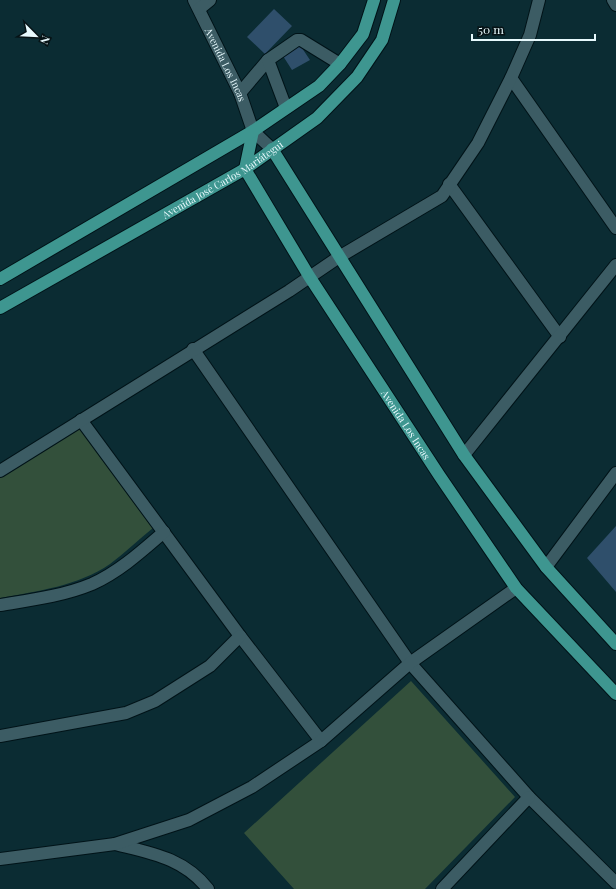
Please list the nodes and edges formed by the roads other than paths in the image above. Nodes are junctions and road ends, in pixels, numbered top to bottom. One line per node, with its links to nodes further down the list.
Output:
1 (210, 0): 6 (street)
2 (374, 0): 9 (main road)
3 (394, 0): 14 (main road, Avenida José Carlos Mariátegui)
4 (539, 0): 10 (street)
5 (613, 0): 7 (street)
6 (196, 4): 11 (street, Avenida Los Incas)
7 (616, 5)
8 (268, 60): 9 (street); 11 (street); 12 (street)
9 (340, 64): 12 (main road)
10 (511, 78): 16 (street); 17 (street)
11 (240, 93): 13 (street, Avenida Los Incas)
12 (286, 108): 13 (main road)
13 (253, 131): 14 (street, Avenida Los Incas); 15 (main road); 21 (main road)
14 (272, 148): 15 (main road, Avenida José Carlos Mariátegui); 18 (main road, Avenida Los Incas)
15 (244, 169): 20 (main road, Avenida Los Incas); 22 (main road, Avenida José Carlos Mariátegui)
16 (450, 184): 18 (street); 23 (street)
17 (616, 228)
18 (339, 257): 20 (street); 26 (main road, Avenida Los Incas)
19 (616, 265): 23 (street)
20 (309, 276): 24 (street); 31 (main road, Avenida Los Incas)
21 (0, 279)
22 (0, 308)
23 (560, 337): 26 (street)
24 (193, 349): 25 (street); 35 (street)
25 (81, 420): 27 (street); 29 (street)
26 (464, 455): 30 (main road, Avenida Los Incas)
27 (0, 471)
28 (616, 473): 30 (street)
29 (164, 532): 32 (street); 33 (street)
30 (546, 567): 34 (main road, Avenida Los Incas)
31 (516, 588): 35 (street); 36 (main road, Avenida Los Incas)
32 (0, 605)
33 (240, 636): 37 (street); 38 (street)
34 (616, 644)
35 (410, 663): 38 (street); 39 (street)
36 (616, 694)
37 (0, 736)
38 (321, 741): 40 (street)
39 (529, 797): 42 (street); 44 (street)
40 (115, 844): 41 (street); 43 (street)
41 (0, 860)
42 (616, 883)
43 (208, 889)
44 (442, 889)

